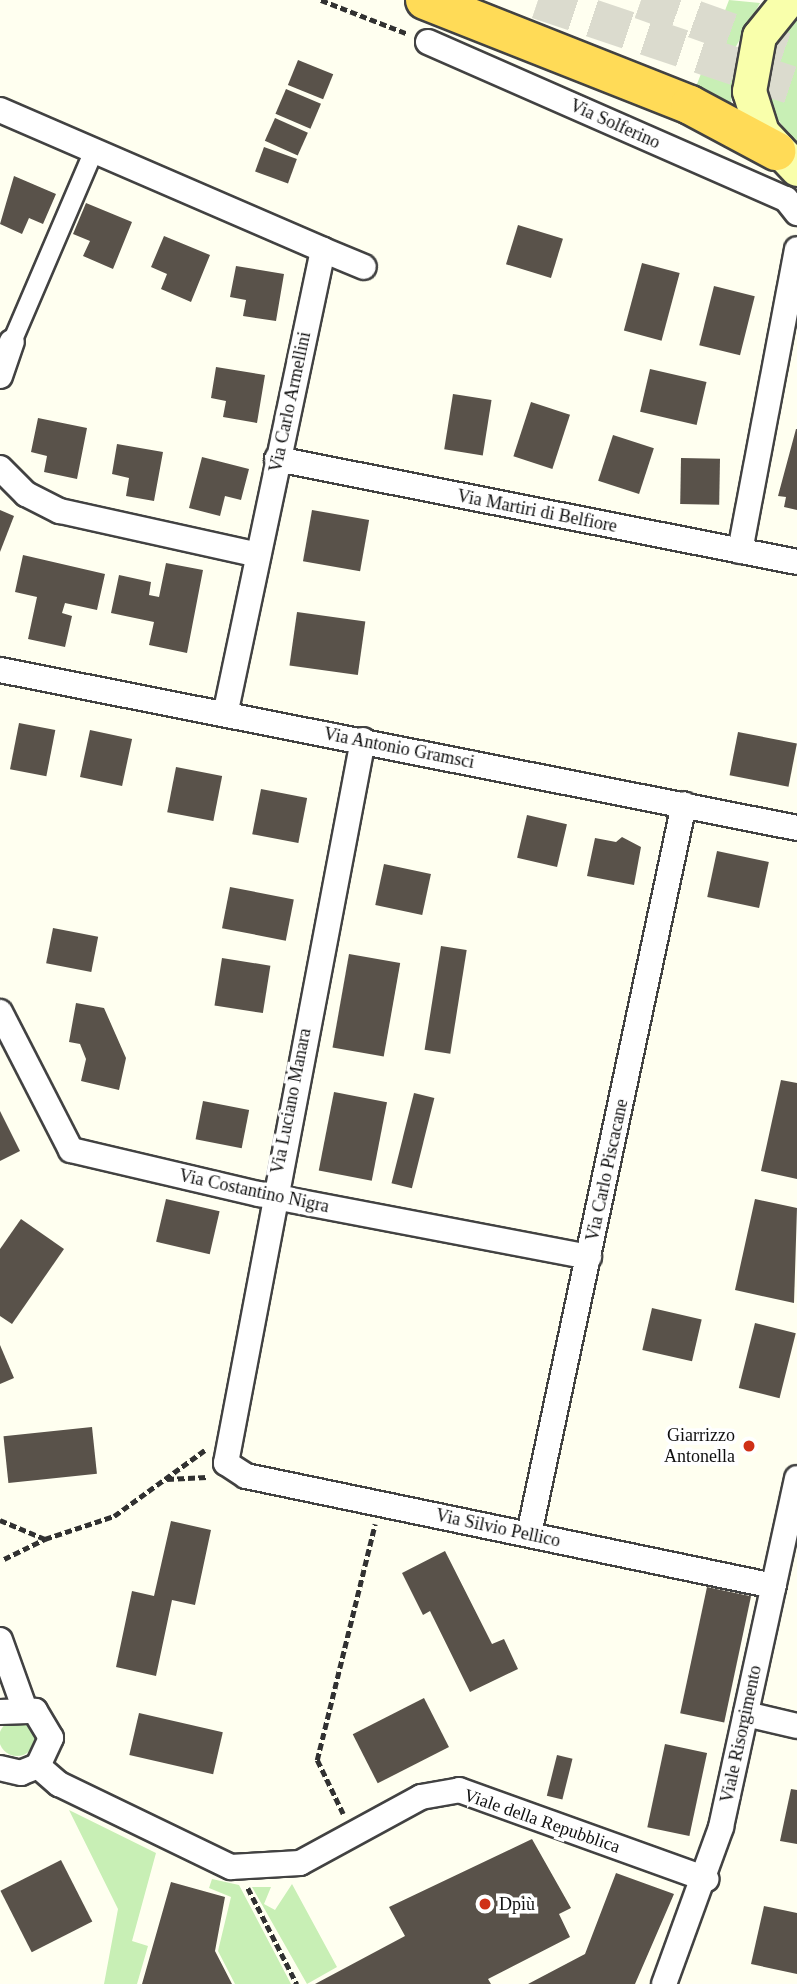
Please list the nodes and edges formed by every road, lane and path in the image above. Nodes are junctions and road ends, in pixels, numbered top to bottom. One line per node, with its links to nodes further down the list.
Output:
1 (321, 0): 4 (path)
2 (425, 0): 7 (highway)
3 (788, 0): 7 (main road)
4 (428, 42): 8 (street, Via Solferino)
5 (0, 110): 6 (street)
6 (94, 151): 10 (street); 13 (street)
7 (786, 160)
8 (797, 213)
9 (797, 249): 12 (street)
10 (323, 250): 11 (street); 15 (street, Via Carlo Armellini)
11 (364, 267)
12 (792, 305): 17 (street)
13 (12, 342): 14 (street)
14 (0, 376)
15 (277, 459): 17 (street, Via Martiri di Belfiore); 18 (street, Via Carlo Armellini)
16 (0, 468): 18 (street)
17 (740, 551): 19 (street, Via Martiri di Belfiore)
18 (258, 555): 21 (street, Via Carlo Armellini)
19 (797, 562)
20 (0, 670): 21 (street, Via Antonio Gramsci)
21 (225, 714): 22 (street, Via Antonio Gramsci)
22 (363, 740): 23 (street, Via Antonio Gramsci); 26 (street, Via Luciano Manara)
23 (684, 804): 24 (street, Via Antonio Gramsci); 27 (street, Via Carlo Piscacane)
24 (797, 828)
25 (0, 1012): 26 (street, Via Costantino Nigra)
26 (272, 1196): 27 (street, Via Costantino Nigra); 28 (street, Via Luciano Manara)
27 (589, 1257): 33 (street, Via Carlo Piscacane)
28 (229, 1431): 29 (street, Via Luciano Manara); 34 (path)
29 (226, 1463): 31 (street, Via Silvio Pellico)
30 (797, 1478): 36 (street, Viale Risorgimento)
31 (380, 1504): 33 (street, Via Silvio Pellico); 44 (path)
32 (0, 1520): 34 (path)
33 (529, 1534): 36 (street, Via Silvio Pellico)
34 (46, 1539): 35 (path)
35 (4, 1559)
36 (774, 1586): 40 (street, Viale Risorgimento)
37 (0, 1640): 38 (street)
38 (24, 1707): 39 (street); 42 (street)
39 (0, 1712)
40 (746, 1714): 41 (street); 46 (street, Viale Risorgimento)
41 (797, 1726)
42 (38, 1766): 43 (street); 45 (street, Viale della Repubblica)
43 (0, 1768)
44 (353, 1834): 45 (street, Viale della Repubblica); 46 (street, Viale della Repubblica)
45 (247, 1867): 47 (path)
46 (706, 1879): 48 (street, Viale Risorgimento)
47 (297, 1984)
48 (664, 1984)

